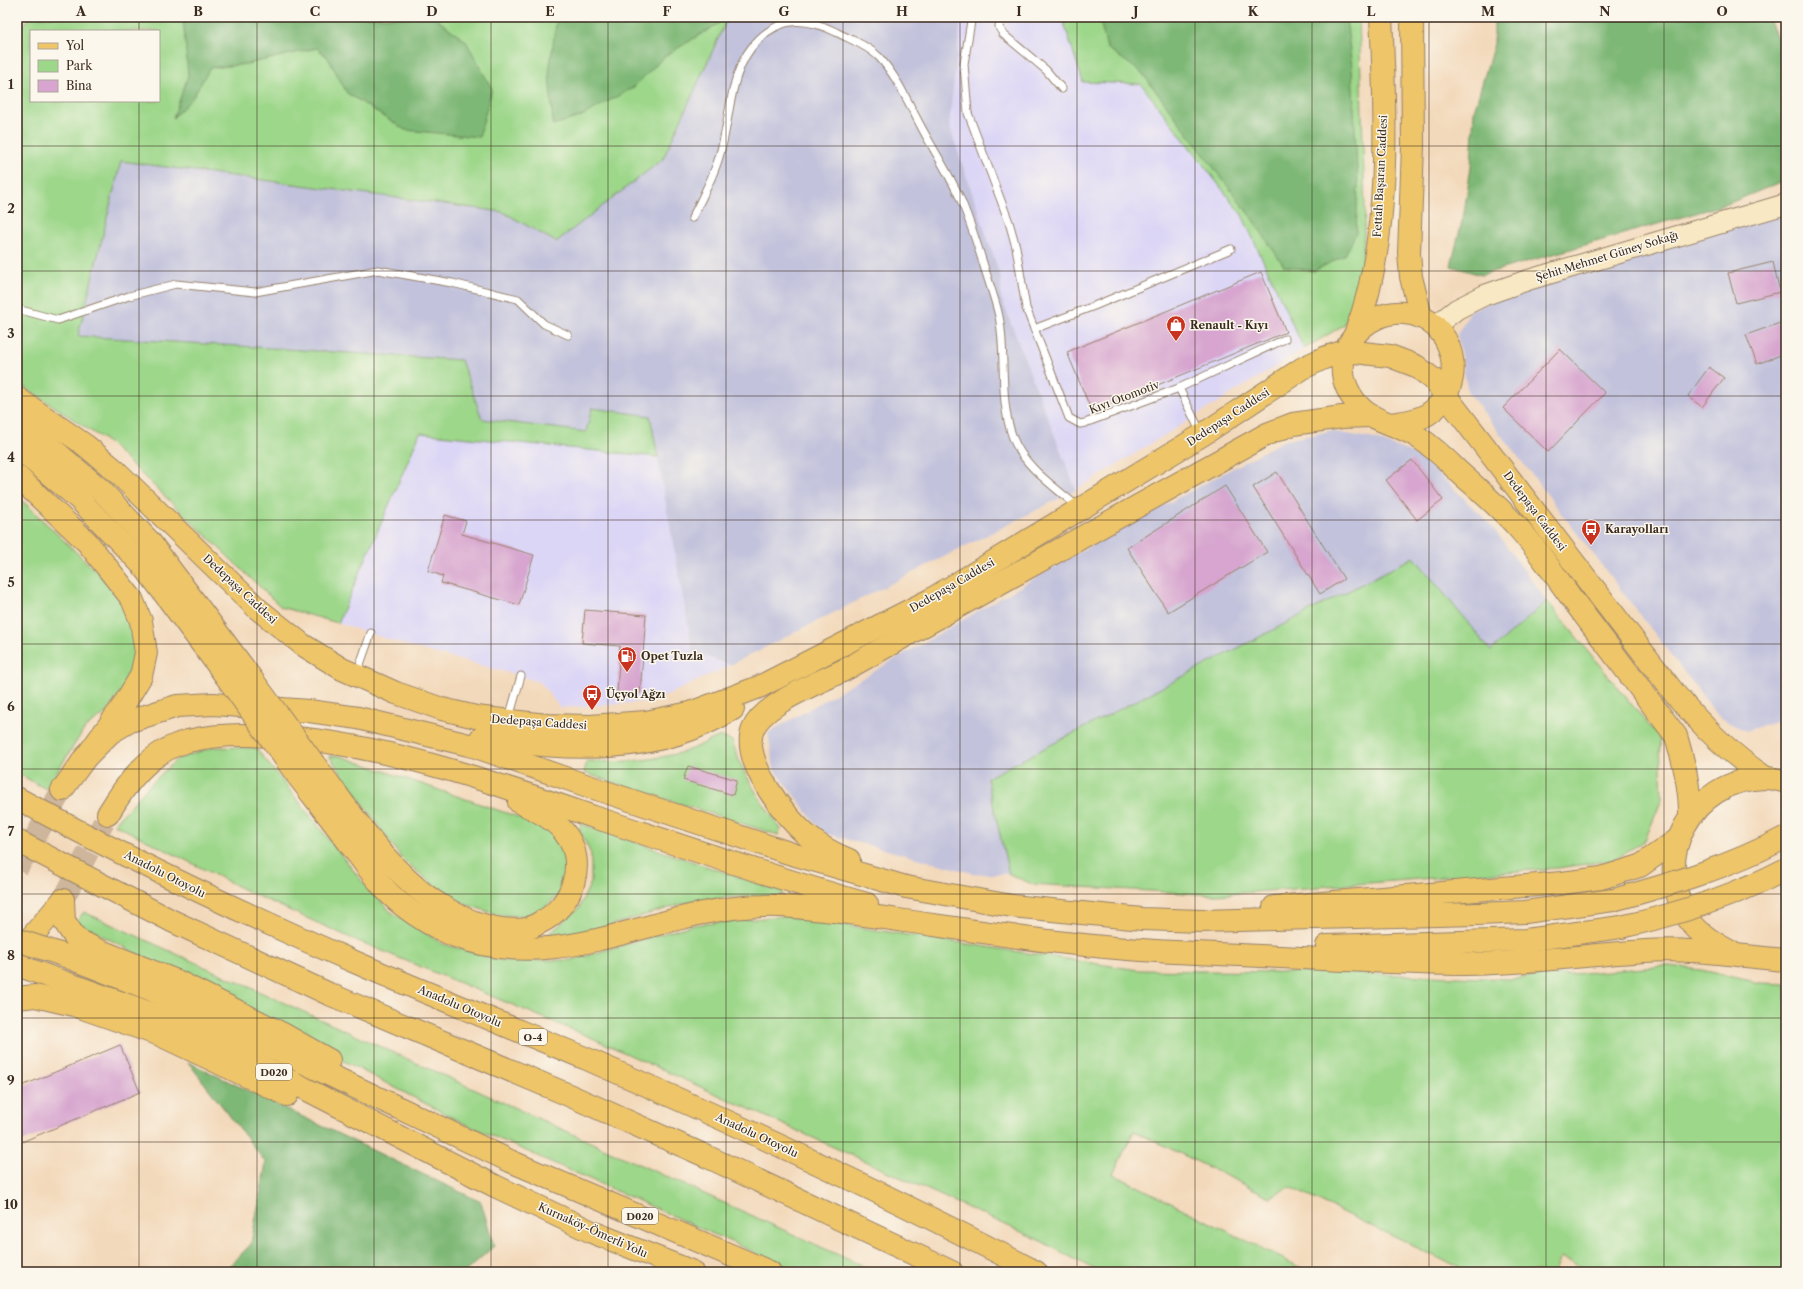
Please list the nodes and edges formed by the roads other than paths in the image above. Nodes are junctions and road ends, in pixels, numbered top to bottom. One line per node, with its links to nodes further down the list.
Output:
1 (1000, 17): 5 (lane)
2 (1381, 17): 12 (main road, Fettah Başaran Caddesi)
3 (1412, 17): 10 (main road)
4 (971, 21): 11 (lane, Kıyı Otomotiv)
5 (1062, 89)
6 (1786, 204): 10 (street, Şehit Mehmet Güney Sokağı)
7 (692, 218): 25 (lane)
8 (1231, 249): 11 (lane)
9 (17, 309): 13 (lane)
10 (1428, 322): 12 (main road); 17 (main road)
11 (1034, 329): 16 (lane, Kıyı Otomotiv)
12 (1356, 332): 15 (main road)
13 (568, 335)
14 (1285, 339): 16 (lane, Kıyı Otomotiv)
15 (1345, 351): 17 (main road, Dedepaşa Caddesi); 19 (main road); 22 (main road, Dedepaşa Caddesi)
16 (1179, 388): 22 (lane)
17 (1447, 395): 21 (main road); 36 (main road, Dedepaşa Caddesi)
18 (17, 398): 29 (main road, Dedepaşa Caddesi)
19 (1370, 416): 21 (main road, Dedepaşa Caddesi); 45 (main road, Dedepaşa Caddesi)
20 (17, 419): 28 (main road)
21 (1391, 424): 40 (main road, Dedepaşa Caddesi)
22 (1202, 435): 25 (main road, Dedepaşa Caddesi)
23 (17, 447): 28 (main road)
24 (17, 476): 34 (main road)
25 (1080, 509): 27 (main road, Dedepaşa Caddesi)
26 (371, 633): 29 (lane)
27 (834, 649): 31 (main road); 32 (main road, Dedepaşa Caddesi)
28 (236, 673): 35 (main road, bridge)
29 (356, 675): 32 (main road, Dedepaşa Caddesi)
30 (521, 676): 32 (lane)
31 (358, 718): 34 (main road); 45 (main road)
32 (508, 721)
33 (404, 756): 35 (main road); 39 (main road); 48 (main road)
34 (83, 760): 37 (main road)
35 (306, 770): 48 (main road)
36 (1776, 780): 40 (main road)
37 (62, 790)
38 (17, 798): 62 (main road, Anadolu Otoyolu / O-4)
39 (108, 814)
40 (1690, 815): 42 (main road)
41 (1786, 837): 46 (main road, bridge)
42 (1677, 840): 46 (main road); 51 (main road)
43 (17, 841): 61 (main road)
44 (1786, 869): 49 (main road, bridge)
45 (946, 894): 46 (main road)
46 (1078, 914)
47 (17, 940): 57 (main road, D020, bridge)
48 (1053, 942): 49 (main road)
49 (1156, 951): 51 (main road)
50 (17, 954): 57 (main road)
51 (1735, 954): 53 (main road)
52 (1786, 955): 53 (main road)
53 (1763, 958): 54 (main road)
54 (1786, 960)
55 (17, 965): 58 (main road, D020)
56 (17, 998): 58 (main road)
57 (510, 1161): 60 (main road, D020)
58 (495, 1186): 59 (main road, Kurnaköy-Ömerli Yolu / D020)
59 (693, 1272)
60 (770, 1272)
61 (952, 1272)
62 (1036, 1272)

